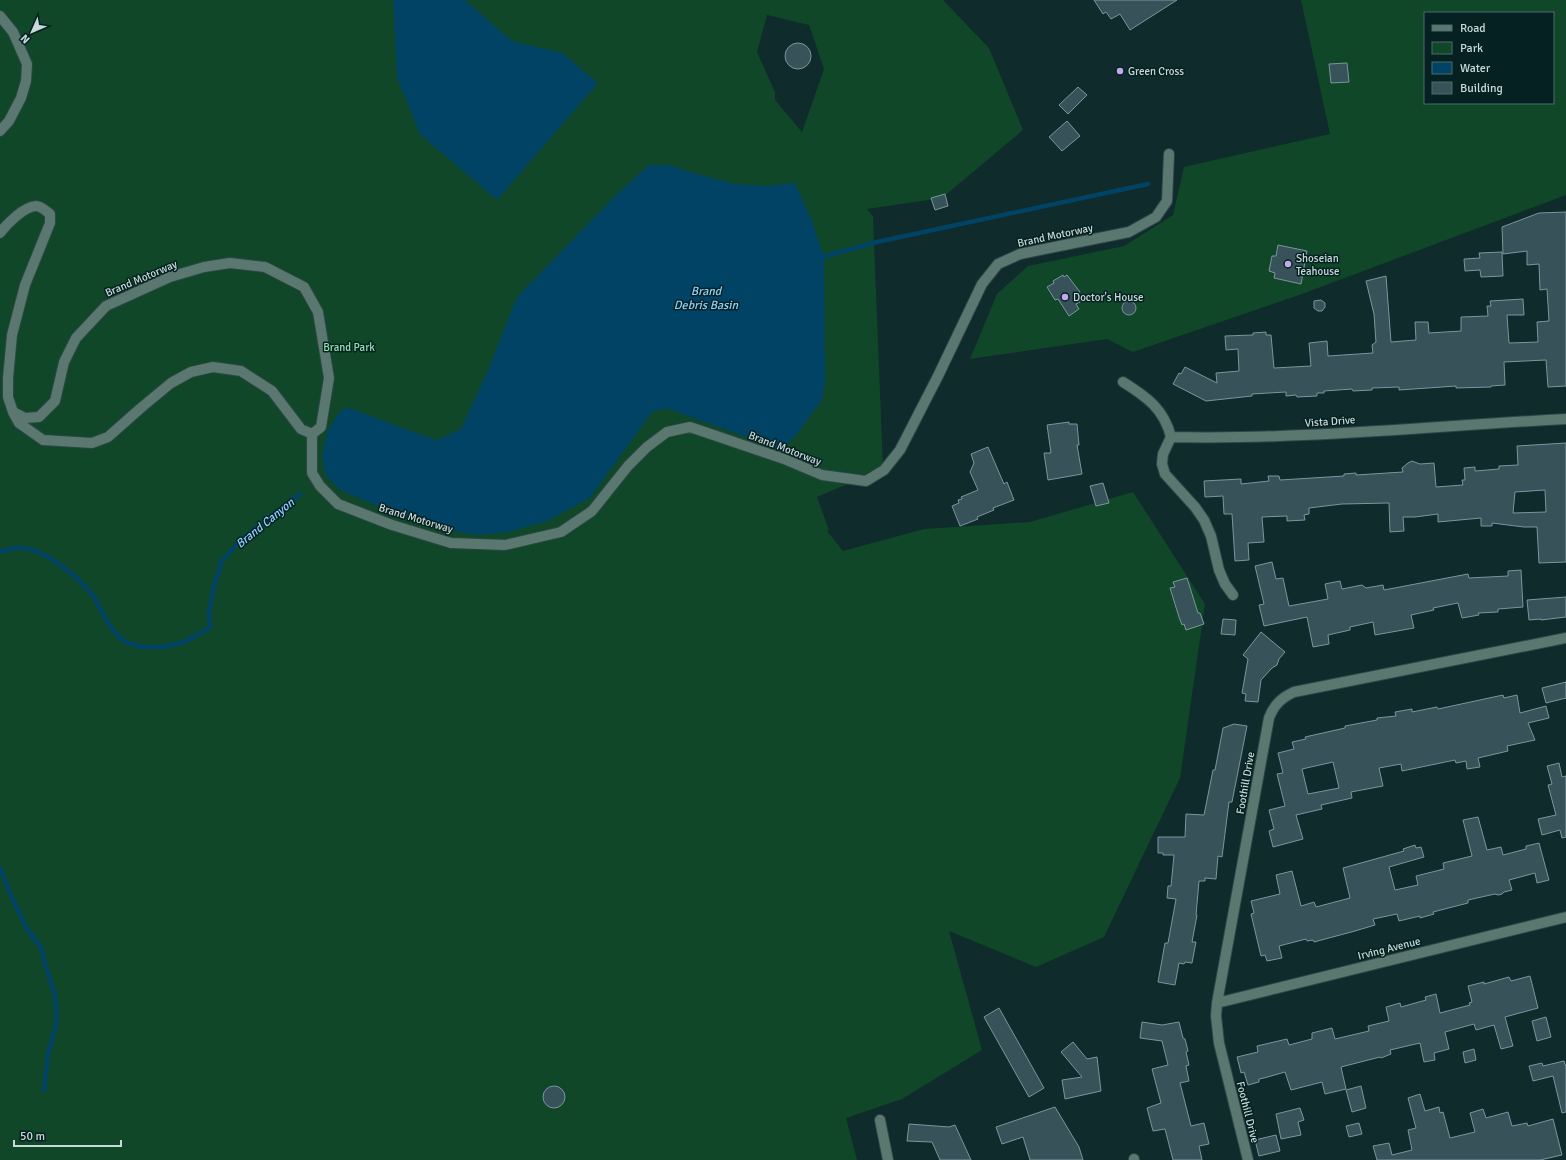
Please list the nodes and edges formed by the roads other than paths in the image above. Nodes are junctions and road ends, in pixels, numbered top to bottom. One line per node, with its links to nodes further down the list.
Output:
1 (0, 16): 2 (street)
2 (0, 131)
3 (1169, 154): 8 (street, Brand Motorway)
4 (0, 234): 6 (street)
5 (1123, 382): 9 (street)
6 (13, 412): 8 (street); 8 (street, Brand Motorway)
7 (1566, 420): 9 (street, Vista Drive)
8 (312, 434)
9 (1171, 437): 10 (street)
10 (1233, 595)
11 (1566, 638): 13 (street, Foothill Drive)
12 (1566, 917): 13 (street, Irving Avenue)
13 (1217, 1003): 16 (street, Foothill Drive)
14 (880, 1120): 15 (street)
15 (888, 1160)
16 (1248, 1160)

